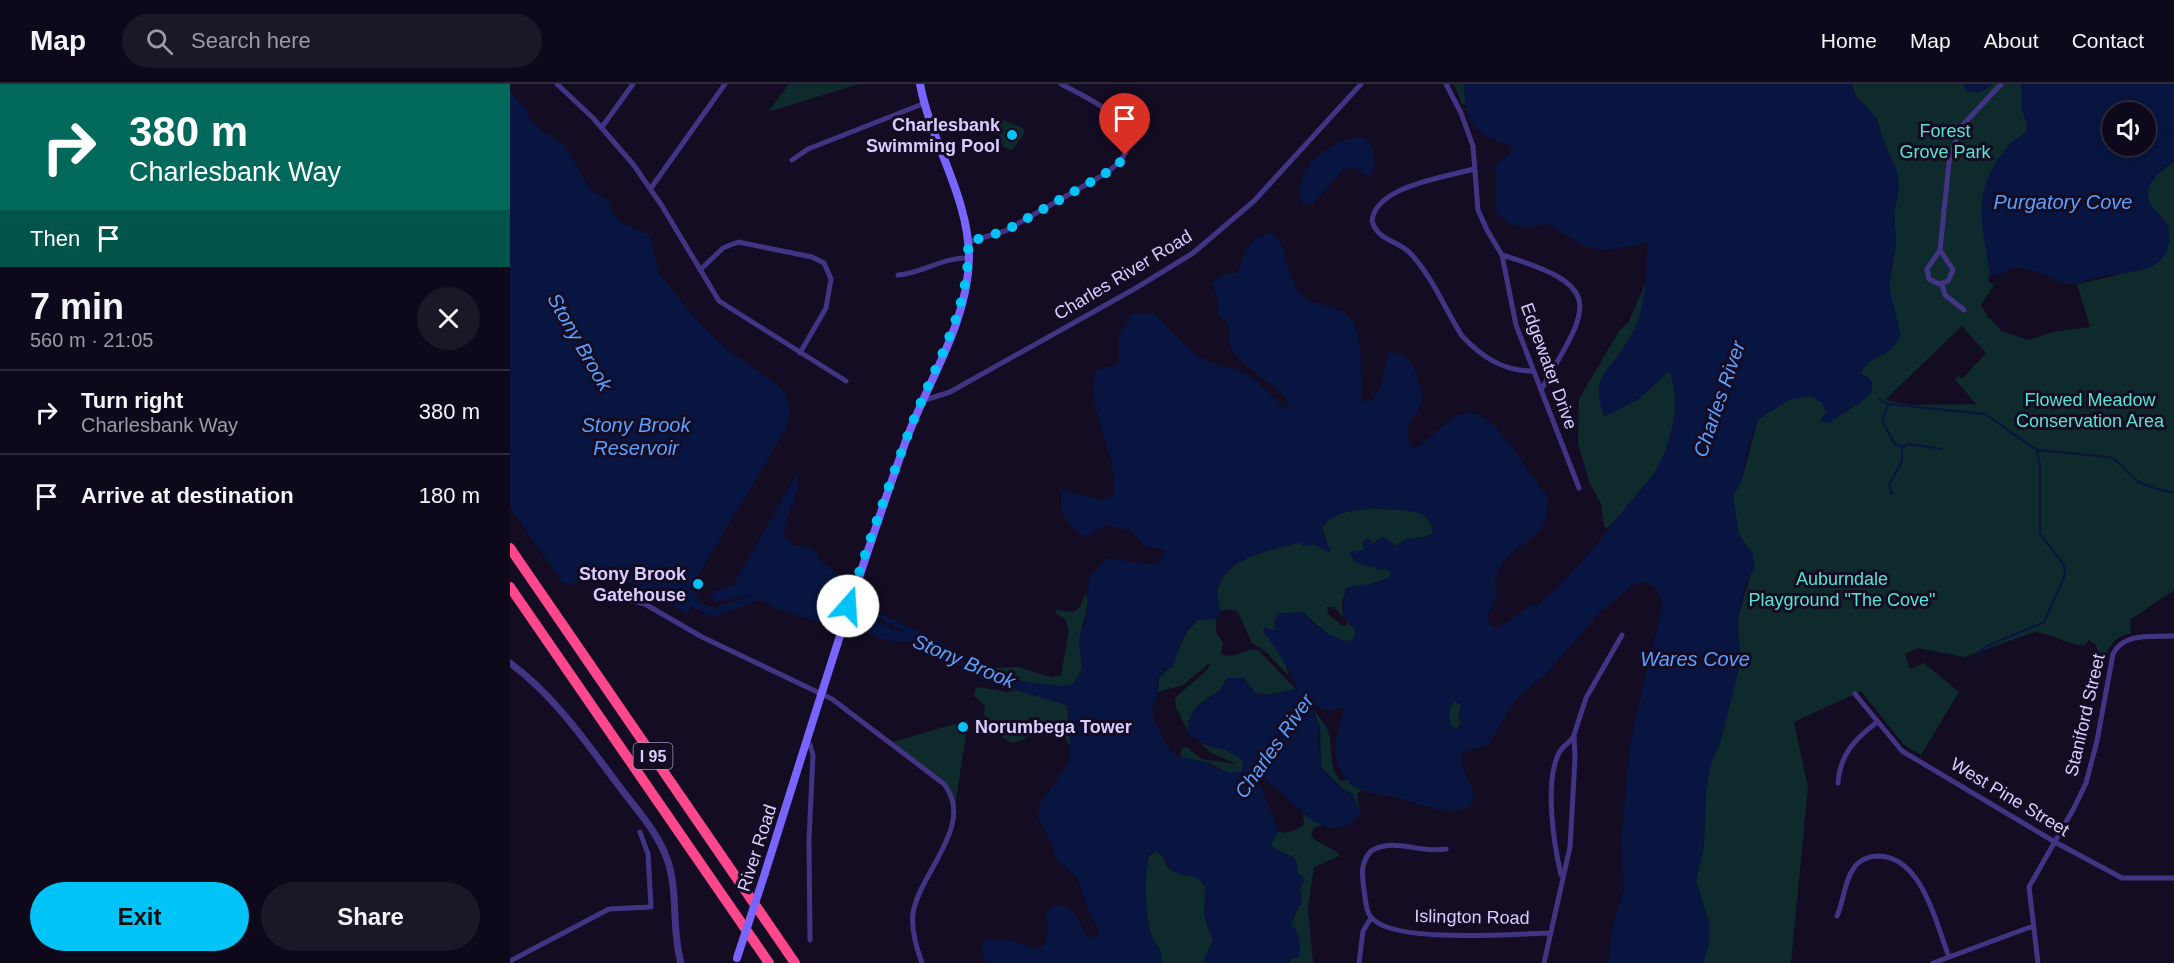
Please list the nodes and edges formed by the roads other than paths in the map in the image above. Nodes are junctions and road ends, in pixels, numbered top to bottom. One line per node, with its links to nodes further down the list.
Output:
1 (557, 84): 10 (street)
2 (633, 84): 10 (street)
3 (725, 84): 13 (street)
4 (920, 84): 9 (main road, River Road)
5 (1061, 84): 14 (street)
6 (1361, 84): 26 (street, Charles River Road)
7 (1446, 84): 12 (street, Edgewater Drive)
8 (2001, 84): 15 (street)
9 (925, 103): 11 (street); 14 (main road, River Road)
10 (602, 127): 13 (street)
11 (792, 160)
12 (1474, 169): 16 (street, Edgewater Drive); 23 (street)
13 (651, 188): 18 (street)
14 (968, 242): 17 (main road, River Road)
15 (1940, 250): 20 (street); 20 (street)
16 (1502, 255): 23 (street, Edgewater Drive); 25 (street)
17 (969, 258): 19 (street); 26 (main road, River Road)
18 (700, 270): 22 (street); 22 (street)
19 (898, 275)
20 (1941, 284): 21 (street)
21 (1964, 310)
22 (800, 353): 24 (street)
23 (1532, 371): 25 (street, Edgewater Drive)
24 (846, 381)
25 (1541, 390): 27 (street, Edgewater Drive)
26 (922, 401): 34 (main road, River Road)
27 (1579, 488)
28 (510, 548): 55 (highway, I 95)
29 (510, 587): 54 (highway, I 95)
30 (619, 598): 34 (street)
31 (1622, 635): 37 (street)
32 (2174, 636): 41 (street, Staniford Street)
33 (510, 663): 53 (street)
34 (821, 694): 38 (main road, River Road); 56 (street)
35 (1855, 694): 36 (street, West Pine Street)
36 (1877, 722): 39 (street); 41 (street, West Pine Street)
37 (1574, 735): 43 (street); 43 (street)
38 (806, 743): 49 (street, River Road); 52 (main road, River Road, bridge)
39 (1838, 783)
40 (640, 832): 51 (street)
41 (2055, 842): 44 (street, West Pine Street); 47 (street, Staniford Street)
42 (1446, 849): 46 (street)
43 (1562, 876): 48 (street)
44 (2174, 878)
45 (1837, 916): 50 (street)
46 (1371, 918): 48 (street, Islington Road); 57 (street)
47 (2033, 926): 50 (street); 60 (street, Staniford Street)
48 (1549, 933): 58 (street, Islington Road)
49 (810, 940)
50 (1946, 960): 59 (street)
51 (510, 961)
52 (736, 961)
53 (681, 963)
54 (769, 963)
55 (795, 963)
56 (922, 963)
57 (1359, 963)
58 (1544, 963)
59 (1933, 963)
60 (2038, 963)

